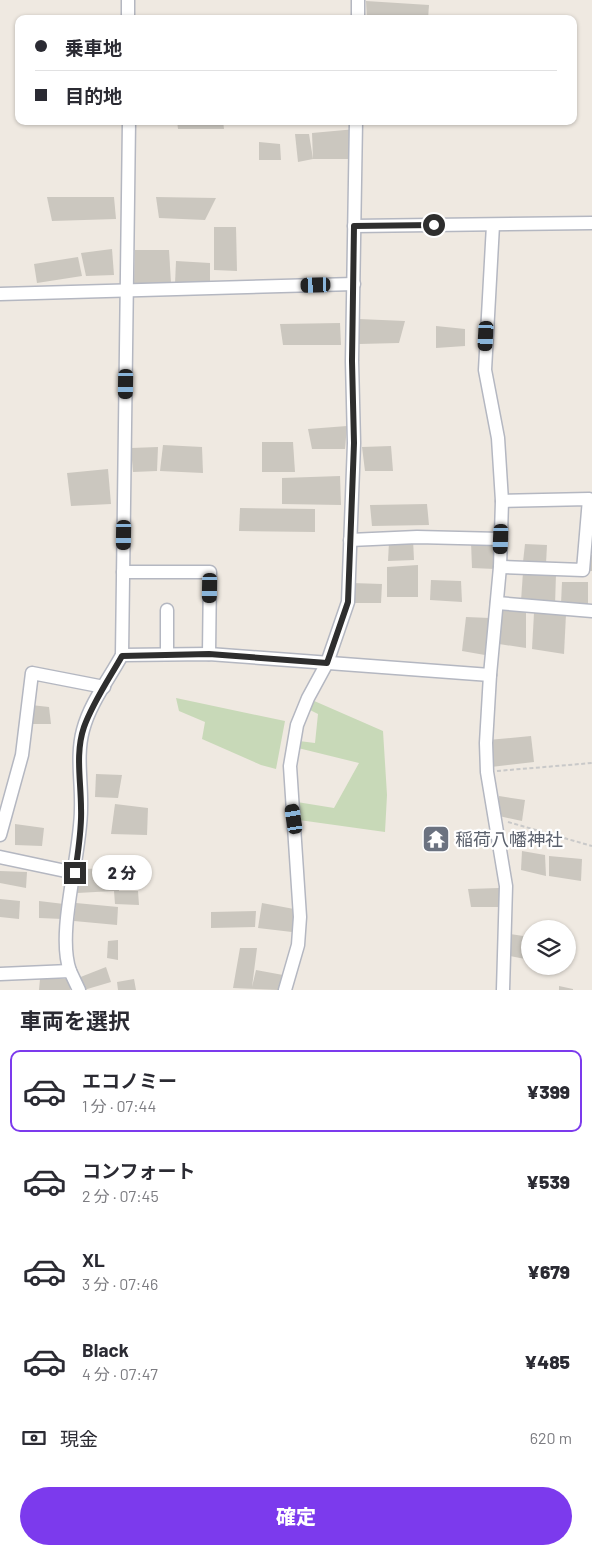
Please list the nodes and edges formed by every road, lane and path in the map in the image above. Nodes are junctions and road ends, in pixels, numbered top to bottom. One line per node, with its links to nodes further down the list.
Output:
1 (128, 0): 3 (street)
2 (358, 0): 4 (street)
3 (128, 15)
4 (358, 15)
5 (129, 125): 11 (street)
6 (356, 125): 9 (street)
7 (592, 223): 8 (street)
8 (493, 225): 9 (street); 13 (street)
9 (354, 226): 10 (street)
10 (354, 284): 11 (street); 15 (street)
11 (128, 290): 12 (street); 17 (street)
12 (0, 294)
13 (502, 500): 14 (street); 16 (street)
14 (501, 539): 15 (street); 16 (street)
15 (350, 540): 24 (street)
16 (500, 567): 18 (street)
17 (123, 572): 22 (street); 23 (street)
18 (497, 603): 20 (street); 25 (street)
19 (167, 610): 21 (street)
20 (592, 611)
21 (167, 653): 22 (street); 23 (street)
22 (209, 654): 24 (street)
23 (122, 656): 26 (street)
24 (327, 663): 25 (street); 37 (street)
25 (490, 675): 28 (street)
26 (104, 688): 30 (street); 33 (street)
27 (592, 763): 28 (path)
28 (487, 772): 29 (street)
29 (496, 819): 31 (path); 38 (street)
30 (0, 835)
31 (592, 846)
32 (0, 857): 33 (street)
33 (75, 873): 34 (street)
34 (70, 972): 35 (street); 36 (street)
35 (0, 974)
36 (79, 990)
37 (285, 990)
38 (503, 990)

